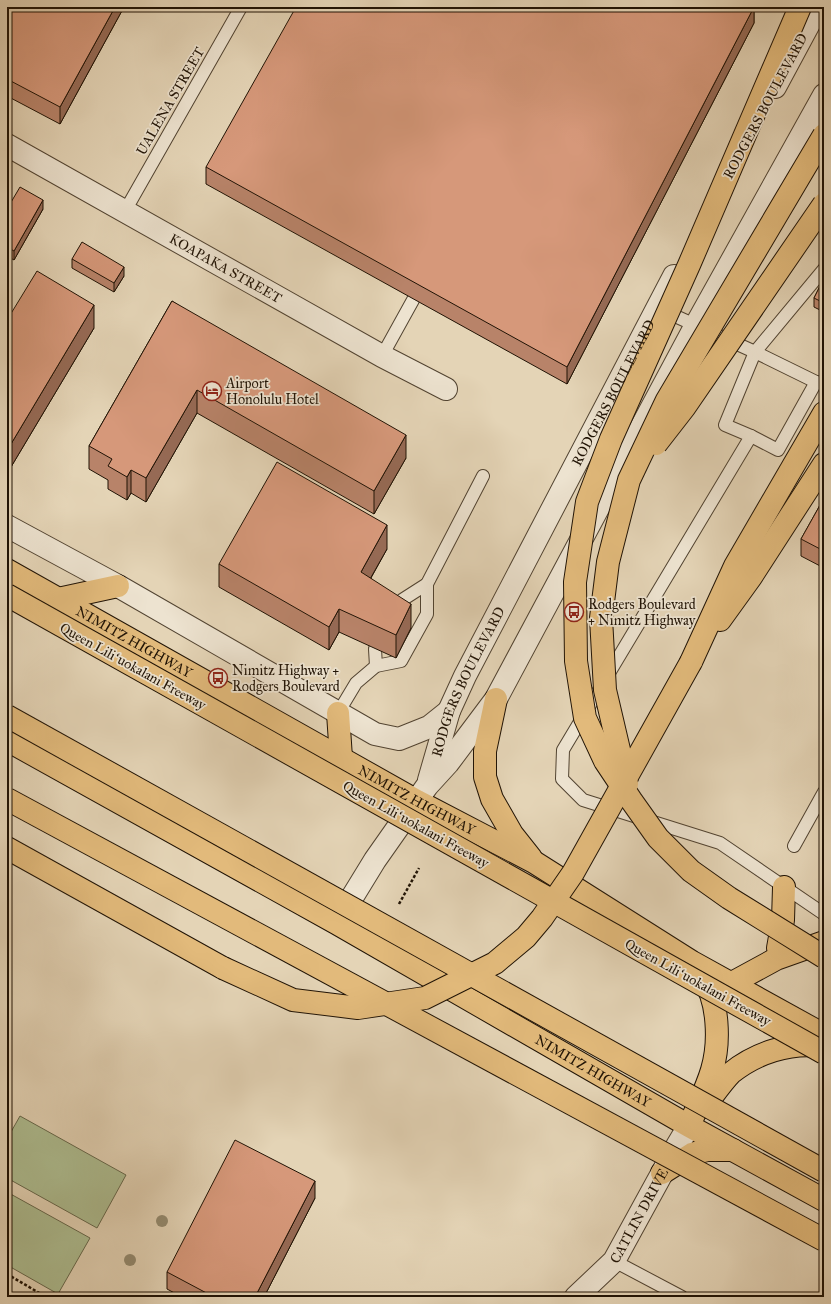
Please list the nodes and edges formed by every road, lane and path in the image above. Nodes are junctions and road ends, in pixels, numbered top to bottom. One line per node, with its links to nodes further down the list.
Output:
1 (241, 7): 8 (lane, UALENA STREET)
2 (800, 7): 41 (main road, bridge)
3 (818, 7): 11 (street, RODGERS BOULEVARD)
4 (824, 95): 12 (street, RODGERS BOULEVARD)
5 (824, 135): 21 (main road, bridge)
6 (7, 145): 8 (street, KOAPAKA STREET)
7 (824, 204): 21 (main road, bridge)
8 (125, 211): 14 (street, KOAPAKA STREET)
9 (824, 269): 13 (lane)
10 (413, 300): 14 (lane)
11 (657, 308): 12 (lane); 33 (street, RODGERS BOULEVARD)
12 (696, 325): 13 (lane); 32 (street, RODGERS BOULEVARD)
13 (755, 352): 15 (lane); 18 (lane)
14 (382, 356): 16 (street, KOAPAKA STREET)
15 (820, 383): 18 (lane)
16 (446, 390)
17 (824, 413): 30 (main road)
18 (752, 436): 46 (lane)
19 (824, 464): 30 (main road)
20 (483, 476): 24 (lane)
21 (629, 480): 41 (main road, bridge)
22 (7, 526): 25 (street)
23 (7, 570): 27 (main road, NIMITZ HIGHWAY)
24 (427, 584): 28 (lane); 31 (lane)
25 (118, 586): 27 (main road); 34 (street)
26 (7, 595): 57 (main road, Queen Liliʻuokalani Freeway, bridge)
27 (58, 599): 37 (main road, NIMITZ HIGHWAY)
28 (393, 616)
29 (375, 649): 31 (lane)
30 (691, 662): 43 (main road, bridge)
31 (376, 666): 34 (lane)
32 (496, 699): 39 (street, RODGERS BOULEVARD); 44 (main road)
33 (449, 711): 34 (street); 39 (street, RODGERS BOULEVARD)
34 (338, 713): 37 (main road)
35 (7, 716): 60 (main road, bridge)
36 (7, 740): 49 (main road, NIMITZ HIGHWAY)
37 (341, 758): 39 (main road, NIMITZ HIGHWAY)
38 (824, 792): 42 (lane)
39 (422, 794): 44 (main road, NIMITZ HIGHWAY); 49 (street, RODGERS BOULEVARD)
40 (7, 799): 63 (main road, bridge)
41 (631, 800): 51 (main road, bridge)
42 (794, 846)
43 (7, 848)
44 (534, 862): 53 (main road, NIMITZ HIGHWAY)
45 (419, 868): 47 (path)
46 (784, 887): 48 (lane); 52 (main road)
47 (399, 904)
48 (824, 914)
49 (336, 923): 58 (main road, NIMITZ HIGHWAY)
50 (824, 942): 52 (main road)
51 (824, 957)
52 (776, 959): 54 (main road)
53 (692, 962): 54 (main road, NIMITZ HIGHWAY); 58 (main road)
54 (732, 983): 55 (main road, NIMITZ HIGHWAY)
55 (824, 1036)
56 (824, 1047): 58 (main road)
57 (824, 1053)
58 (689, 1126): 59 (main road, NIMITZ HIGHWAY); 61 (street, CATLIN DRIVE)
59 (734, 1150): 61 (main road); 62 (main road, NIMITZ HIGHWAY)
60 (824, 1171)
61 (662, 1173): 64 (street, CATLIN DRIVE)
62 (824, 1200)
63 (824, 1240)
64 (614, 1261): 67 (street, CATLIN DRIVE); 68 (lane)
65 (7, 1274): 66 (path)
66 (46, 1297)
67 (576, 1297)
68 (682, 1297)

